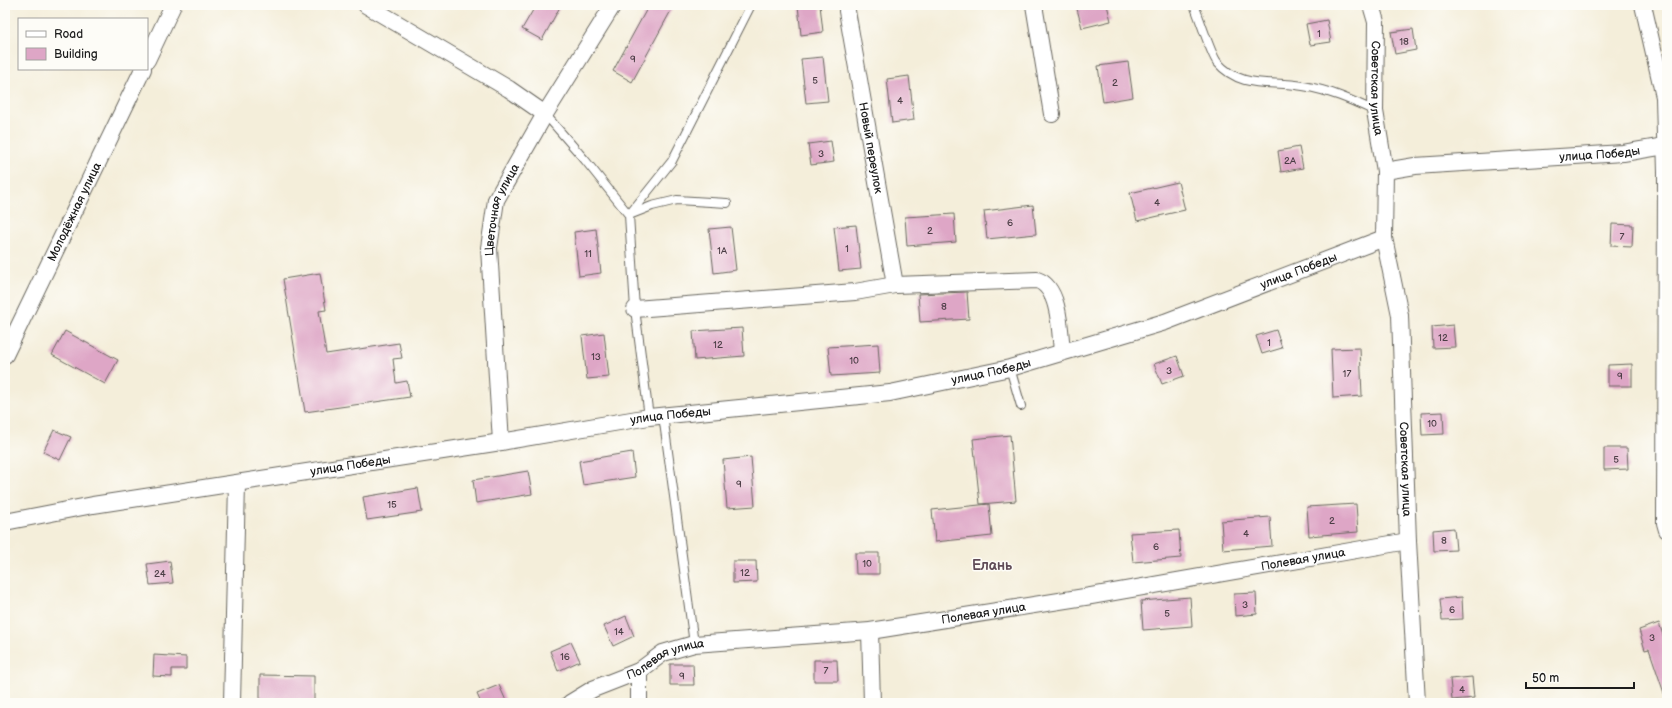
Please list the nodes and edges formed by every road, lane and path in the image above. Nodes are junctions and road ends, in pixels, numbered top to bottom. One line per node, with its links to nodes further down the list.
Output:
1 (173, 5): 10 (street)
2 (366, 5): 13 (street)
3 (613, 5): 13 (street, Цветочная улица)
4 (751, 5): 18 (lane)
5 (1034, 5): 14 (street)
6 (1194, 5): 12 (lane)
7 (1371, 5): 12 (street, Советская улица)
8 (1643, 5): 15 (street)
9 (847, 11): 20 (street, Новый переулок)
10 (148, 58)
11 (143, 70): 23 (street, Молодёжная улица)
12 (1375, 111): 16 (street, Советская улица)
13 (545, 114): 18 (lane); 27 (street, Цветочная улица)
14 (1052, 114)
15 (1665, 146): 16 (street, улица Победы); 30 (street)
16 (1385, 171): 19 (street)
17 (727, 203): 18 (lane)
18 (629, 216): 21 (lane)
19 (1384, 238): 22 (street, улица Победы); 31 (street, Советская улица)
20 (895, 286): 21 (street); 22 (street)
21 (635, 309): 26 (lane)
22 (1062, 352): 24 (street, улица Победы)
23 (5, 355)
24 (1010, 368): 25 (lane); 26 (street, улица Победы)
25 (1021, 406)
26 (656, 416): 27 (street, улица Победы); 33 (lane)
27 (502, 442): 28 (street, улица Победы)
28 (237, 483): 29 (street, улица Победы); 35 (street)
29 (5, 522)
30 (1667, 530)
31 (1408, 541): 32 (street, Полевая улица); 39 (street, Советская улица)
32 (870, 630): 33 (street, Полевая улица); 38 (street)
33 (694, 644): 34 (street, Полевая улица)
34 (639, 670): 36 (street, Полевая улица); 37 (street)
35 (232, 703)
36 (570, 703)
37 (640, 703)
38 (872, 703)
39 (1417, 703)

